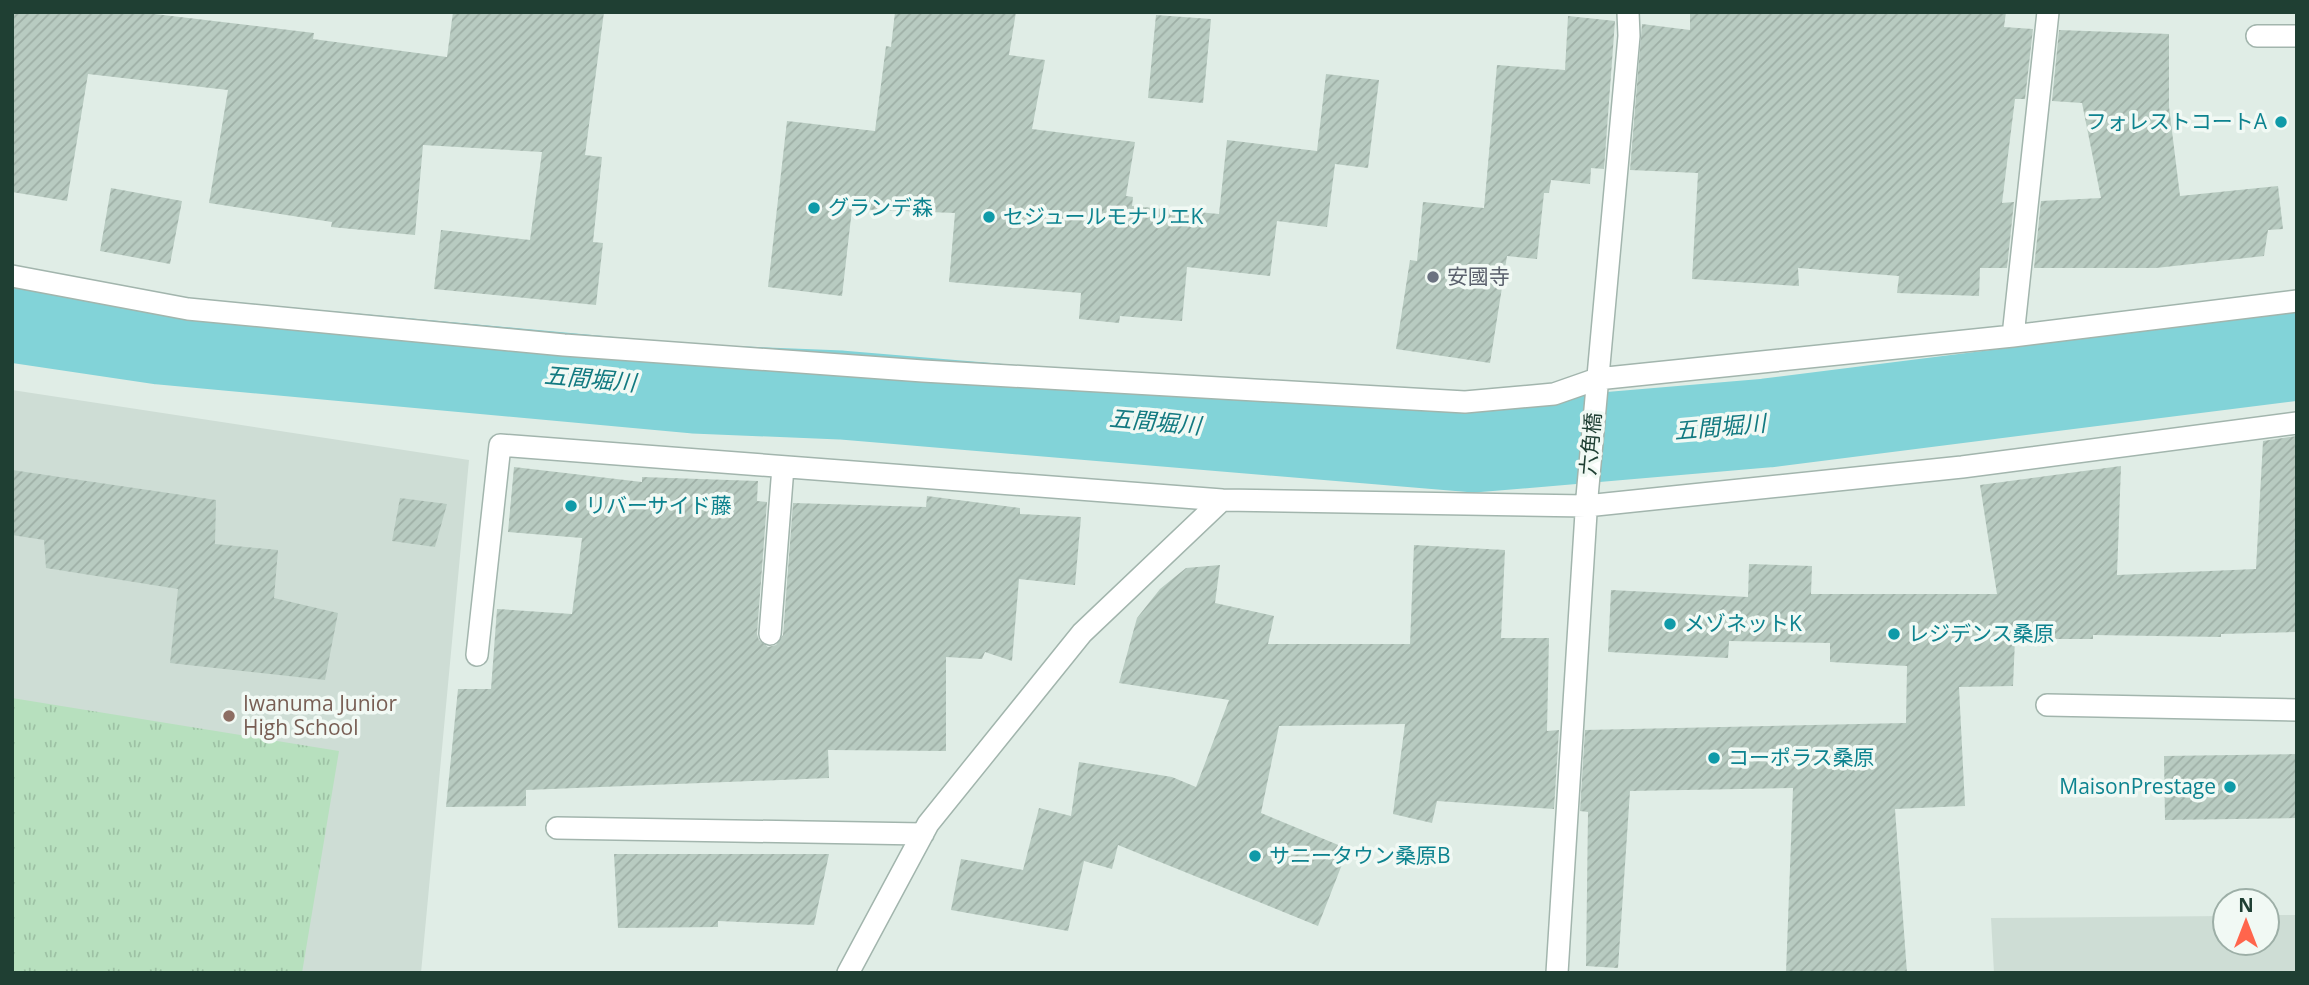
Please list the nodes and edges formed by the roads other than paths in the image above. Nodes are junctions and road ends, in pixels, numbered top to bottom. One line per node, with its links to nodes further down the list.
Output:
1 (1628, 12): 8 (street, 六角橋)
2 (2048, 12): 7 (street)
3 (2257, 36): 4 (street)
4 (2297, 36)
5 (12, 276): 8 (street)
6 (2297, 301): 7 (street)
7 (2013, 336): 8 (street)
8 (1596, 385): 12 (street, 六角橋)
9 (2297, 423): 12 (street)
10 (783, 467): 11 (street); 13 (street); 14 (street)
11 (1222, 500): 12 (street); 18 (street)
12 (1586, 501): 20 (street, 六角橋)
13 (770, 634)
14 (477, 655)
15 (2047, 705): 16 (street)
16 (2297, 710)
17 (557, 828): 18 (street)
18 (923, 834): 19 (street)
19 (848, 973)
20 (1557, 973)

